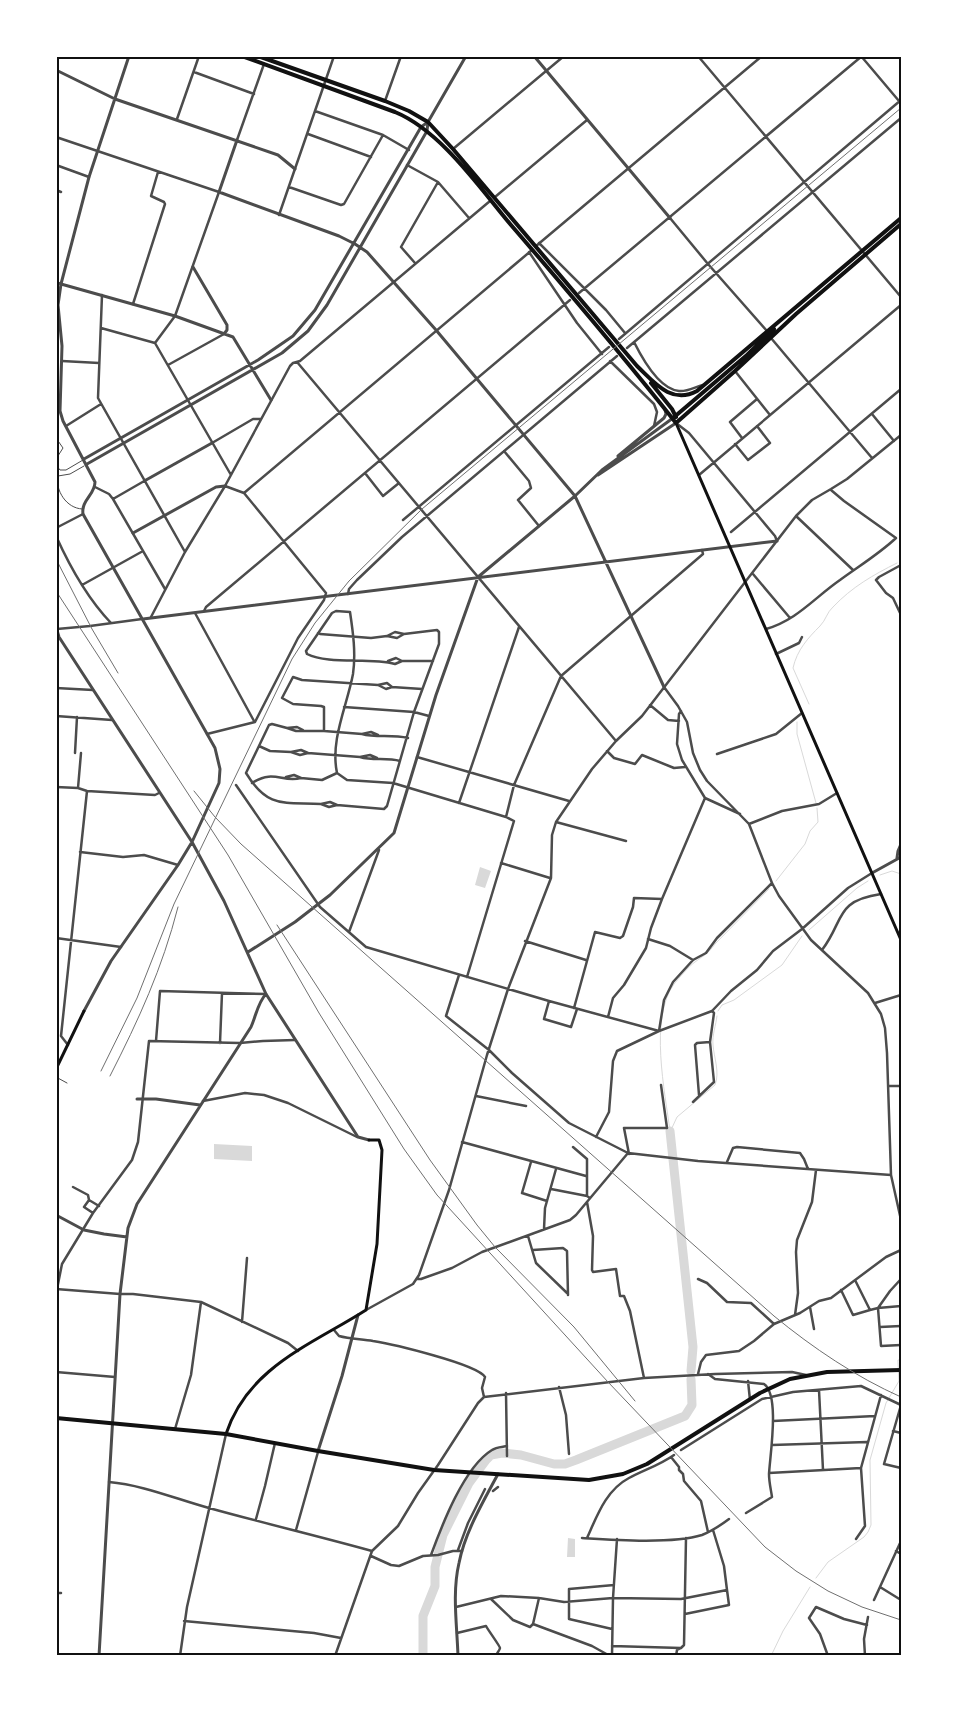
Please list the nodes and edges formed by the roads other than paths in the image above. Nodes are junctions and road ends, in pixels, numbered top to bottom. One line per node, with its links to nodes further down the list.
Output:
1 (129, 56): 20 (street)
2 (199, 56): 16 (street)
3 (242, 56): 13 (main road)
4 (258, 56): 17 (main road)
5 (334, 56): 17 (street)
6 (466, 56): 27 (street)
7 (534, 56): 15 (street)
8 (564, 56): 15 (street)
9 (698, 56): 18 (street)
10 (762, 56): 18 (street)
11 (861, 56): 22 (street); 32 (street)
12 (400, 57): 21 (street)
13 (264, 64): 17 (main road); 19 (street)
14 (56, 70): 20 (street)
15 (546, 71): 26 (street); 35 (street)
16 (194, 72): 19 (street); 25 (street)
17 (325, 82): 21 (main road); 23 (street); 28 (main road)
18 (725, 88): 32 (street); 42 (street)
19 (254, 94): 34 (street)
20 (115, 99): 25 (street); 37 (street)
21 (385, 101): 27 (main road)
22 (900, 101): 46 (street)
23 (315, 111): 30 (street); 31 (street)
24 (901, 118): 51 (street)
25 (177, 119): 34 (street)
26 (587, 120): 42 (street); 52 (street)
27 (428, 122): 28 (street); 29 (street); 35 (main road)
28 (422, 127): 29 (main road); 36 (street)
29 (427, 131): 40 (street); 53 (main road)
30 (308, 134): 38 (street); 41 (street)
31 (383, 135): 36 (street); 38 (street)
32 (765, 136): 46 (street); 56 (street)
33 (56, 137): 37 (street)
34 (237, 140): 41 (street); 50 (street)
35 (453, 149): 52 (main road)
36 (408, 150): 59 (street)
37 (98, 152): 43 (street); 44 (street)
38 (371, 157): 47 (street)
39 (56, 165): 44 (street)
40 (407, 165): 45 (street); 60 (street)
41 (295, 169): 47 (street)
42 (628, 169): 56 (street); 61 (street)
43 (158, 172): 50 (street); 75 (street)
44 (89, 177): 69 (street)
45 (438, 182): 55 (street); 63 (street)
46 (804, 182): 51 (street); 64 (street)
47 (288, 187): 54 (street)
48 (56, 190): 49 (street)
49 (60, 192)
50 (219, 192): 54 (street); 65 (street)
51 (813, 192): 62 (street); 66 (street)
52 (495, 197): 61 (main road)
53 (490, 201): 55 (street); 61 (main road)
54 (279, 215): 59 (street)
55 (469, 218): 63 (street)
56 (670, 218): 64 (street); 70 (street)
57 (901, 218): 62 (main road)
58 (901, 224): 62 (main road)
59 (355, 244): 60 (street); 100 (street)
60 (360, 247): 67 (street); 102 (street)
61 (534, 248): 70 (street); 76 (street); 81 (street); 86 (main road); 91 (main road)
62 (864, 252): 73 (street); 79 (main road); 85 (main road)
63 (415, 263): 67 (street)
64 (708, 264): 66 (street); 83 (street)
65 (193, 267): 78 (street); 84 (street)
66 (716, 273): 82 (street); 87 (street)
67 (393, 281): 81 (street); 97 (street)
68 (56, 282): 69 (street)
69 (61, 284): 72 (street); 90 (street)
70 (585, 288): 71 (street); 83 (street)
71 (579, 294)
72 (102, 295): 75 (street); 80 (street)
73 (901, 297)
74 (570, 300): 76 (street)
75 (133, 304): 78 (street)
76 (565, 305): 93 (street); 104 (street)
77 (901, 305): 105 (street)
78 (175, 316): 84 (street); 88 (street)
79 (786, 316): 82 (main road); 118 (main road)
80 (101, 328): 88 (street); 98 (street)
81 (436, 330): 104 (street); 115 (street)
82 (767, 331): 106 (main road)
83 (625, 332): 86 (street)
84 (224, 334): 99 (street); 100 (street)
85 (771, 338): 103 (main road); 105 (street)
86 (618, 341): 92 (main road)
87 (634, 342): 92 (street); 106 (street)
88 (155, 343): 99 (street)
89 (56, 346): 90 (street)
90 (62, 346): 96 (street)
91 (611, 347): 93 (street); 94 (main road)
92 (625, 348): 101 (main road)
93 (602, 354): 121 (street)
94 (618, 354): 95 (street); 114 (main road)
95 (610, 361): 123 (street); 126 (street)
96 (62, 362): 98 (street); 111 (street)
97 (297, 362): 109 (street); 115 (street)
98 (100, 363): 112 (street)
99 (168, 365): 110 (street)
100 (250, 365): 102 (street); 110 (street)
101 (637, 366): 106 (main road); 118 (main road)
102 (253, 369): 109 (street); 113 (street)
103 (735, 372): 108 (street); 120 (main road)
104 (477, 379): 121 (street); 139 (street)
105 (809, 383): 117 (street); 125 (street)
106 (705, 385)
107 (901, 390): 116 (street)
108 (757, 399): 117 (street); 129 (street)
109 (271, 400): 119 (street)
110 (188, 401): 113 (street); 130 (street)
111 (58, 404): 122 (street)
112 (101, 404): 122 (street); 130 (street)
113 (191, 405): 132 (street); 133 (street)
114 (664, 408): 118 (main road); 123 (street)
115 (340, 411): 139 (street); 154 (street)
116 (872, 414): 125 (street); 131 (street)
117 (770, 415): 124 (street)
118 (674, 417): 120 (main road); 143 (street)
119 (261, 419): 133 (street); 146 (street)
120 (676, 423): 140 (street); 145 (main road); 148 (street)
121 (516, 425): 126 (street); 157 (street)
122 (66, 426): 138 (street)
123 (654, 426): 143 (street)
124 (757, 426): 129 (street); 134 (street)
125 (850, 432): 136 (street); 159 (street)
126 (523, 435): 135 (street); 155 (street)
127 (901, 435): 131 (street)
128 (56, 438): 137 (lane)
129 (742, 438): 134 (street)
130 (121, 439): 132 (street); 138 (street)
131 (894, 441): 136 (street)
132 (123, 443): 142 (street); 149 (street)
133 (212, 443): 146 (street); 149 (street)
134 (735, 444): 140 (street)
135 (504, 452): 161 (street); 164 (street)
136 (872, 458): 153 (street)
137 (56, 459)
138 (84, 460): 141 (lane); 142 (street)
139 (380, 460): 144 (street); 150 (street)
140 (714, 462): 145 (street); 159 (street)
141 (56, 464)
142 (87, 464): 147 (lane); 152 (street)
143 (602, 470): 148 (street)
144 (365, 473): 150 (street); 169 (street)
145 (699, 474): 171 (main road)
146 (231, 475): 151 (street)
147 (57, 476): 158 (lane)
148 (596, 477): 155 (street)
149 (146, 480): 156 (street); 160 (street)
150 (399, 482): 157 (street)
151 (225, 486): 154 (street); 160 (street); 174 (street)
152 (95, 487): 156 (street); 158 (street)
153 (831, 489): 162 (street); 178 (street)
154 (244, 492): 169 (street)
155 (575, 496): 164 (street); 175 (street)
156 (113, 499): 167 (street)
157 (420, 506): 161 (street); 163 (street)
158 (83, 512): 165 (street); 177 (street)
159 (756, 512): 166 (street); 170 (street)
160 (164, 515): 167 (street); 174 (street)
161 (428, 516): 180 (street); 184 (street)
162 (796, 516): 170 (street); 178 (street)
163 (403, 520)
164 (539, 526): 180 (street)
165 (56, 528)
166 (731, 532)
167 (133, 533): 173 (street)
168 (56, 536): 182 (street)
169 (284, 541): 185 (street); 186 (street)
170 (777, 541): 171 (street); 179 (street)
171 (730, 547): 172 (street); 181 (main road)
172 (702, 550): 175 (street); 189 (street)
173 (143, 551): 177 (street); 183 (street)
174 (185, 552): 183 (street)
175 (606, 562): 180 (street); 189 (street)
176 (901, 566): 188 (street)
177 (112, 567): 182 (street); 192 (street)
178 (853, 570): 191 (street)
179 (753, 573): 181 (street); 191 (street)
180 (478, 577): 184 (street); 194 (street); 219 (street)
181 (746, 583): 196 (main road); 209 (street)
182 (82, 585): 193 (street)
183 (166, 589): 190 (street)
184 (348, 594): 185 (street)
185 (326, 596): 186 (street); 223 (street)
186 (204, 612): 187 (street)
187 (195, 613): 190 (street); 223 (street)
188 (901, 615)
189 (631, 616): 205 (street); 209 (street)
190 (151, 618): 192 (street)
191 (790, 618): 196 (street)
192 (143, 619): 193 (street); 226 (street)
193 (111, 624): 195 (street)
194 (519, 626): 205 (street); 238 (street)
195 (56, 628): 212 (street)
196 (766, 629): 200 (main road)
197 (318, 633): 198 (street); 198 (street); 201 (street)
198 (354, 637): 201 (street); 204 (street)
199 (802, 638): 200 (street)
200 (776, 654): 217 (main road)
201 (354, 660): 202 (street); 206 (street)
202 (388, 661): 203 (street); 203 (street)
203 (402, 661): 204 (street)
204 (433, 661): 211 (street)
205 (561, 676): 228 (street); 243 (street)
206 (350, 683): 207 (street); 214 (street); 224 (street)
207 (378, 685): 208 (street); 208 (street)
208 (392, 687): 211 (street)
209 (664, 687): 213 (street); 215 (street)
210 (56, 688): 212 (street)
211 (422, 689): 216 (street)
212 (93, 690): 221 (street)
213 (650, 704): 222 (street); 228 (street)
214 (344, 707): 216 (street); 225 (street)
215 (682, 711): 222 (street); 253 (street)
216 (414, 712): 219 (street); 227 (street)
217 (802, 713): 233 (street); 249 (main road)
218 (56, 716): 220 (street)
219 (429, 716): 235 (street)
220 (77, 718): 221 (street); 231 (street)
221 (112, 720): 248 (street)
222 (679, 721): 237 (street)
223 (255, 722): 226 (street)
224 (324, 731): 225 (street); 229 (street)
225 (338, 732): 227 (street); 234 (street)
226 (206, 734): 258 (street)
227 (408, 738): 236 (street)
228 (616, 741): 230 (street)
229 (259, 746): 234 (street); 240 (street)
230 (607, 751): 237 (street); 251 (street)
231 (75, 753)
232 (81, 753): 245 (street)
233 (717, 754)
234 (336, 756): 236 (street); 239 (street)
235 (417, 757): 238 (street); 246 (street)
236 (401, 761): 241 (street)
237 (684, 766): 250 (street)
238 (468, 772): 243 (street); 252 (street)
239 (337, 773): 240 (street); 241 (street)
240 (252, 783): 241 (street)
241 (393, 783): 246 (street)
242 (236, 785): 270 (street)
243 (514, 785): 251 (street); 254 (street)
244 (56, 787): 245 (street)
245 (78, 788): 247 (street)
246 (408, 788): 252 (street); 260 (street)
247 (87, 791): 248 (street); 261 (street)
248 (159, 793): 258 (street)
249 (837, 793): 256 (street); 265 (main road)
250 (705, 798): 253 (street); 269 (street)
251 (569, 801): 255 (street)
252 (459, 803): 254 (street)
253 (742, 815): 256 (street)
254 (506, 817): 263 (street)
255 (556, 822): 257 (street); 266 (street)
256 (749, 824): 267 (street)
257 (626, 841)
258 (192, 842): 264 (street); 280 (street)
259 (901, 844): 262 (street)
260 (378, 850): 270 (street); 272 (street)
261 (80, 852): 264 (street); 275 (street)
262 (899, 858): 265 (street)
263 (501, 863): 266 (street); 284 (street)
264 (178, 865): 278 (street)
265 (872, 874): 268 (main road); 271 (street)
266 (551, 878): 277 (street)
267 (772, 883): 271 (street); 282 (street)
268 (881, 894): 276 (main road); 279 (street)
269 (662, 899): 274 (street); 281 (street)
270 (319, 904): 272 (street); 280 (street)
271 (802, 929): 279 (street); 293 (street)
272 (349, 932): 283 (street)
273 (56, 938): 275 (street)
274 (648, 938): 282 (street); 294 (street)
275 (71, 939): 278 (street); 301 (street)
276 (901, 940)
277 (526, 941): 281 (street); 285 (street)
278 (120, 947): 292 (street)
279 (822, 950): 290 (street)
280 (248, 952): 287 (street)
281 (587, 960): 291 (street)
282 (693, 960): 295 (street)
283 (459, 975): 284 (street); 302 (street)
284 (467, 977): 285 (street)
285 (508, 989): 289 (street); 302 (street)
286 (222, 993): 287 (street); 297 (street); 299 (street)
287 (266, 994): 296 (street); 300 (street)
288 (901, 995): 290 (street)
289 (549, 1001): 291 (street); 291 (street)
290 (875, 1003): 308 (street)
291 (576, 1008): 294 (street)
292 (84, 1011): 301 (main road)
293 (712, 1011): 295 (street); 298 (street)
294 (608, 1017): 295 (street)
295 (659, 1031): 320 (street)
296 (296, 1040): 300 (street); 321 (street)
297 (156, 1041): 299 (street); 313 (street)
298 (710, 1042): 310 (street); 310 (street)
299 (220, 1043): 300 (street)
300 (240, 1043): 314 (street)
301 (68, 1045): 303 (main road)
302 (488, 1050): 311 (street); 320 (street)
303 (57, 1064): 304 (main road)
304 (56, 1069)
305 (56, 1077): 306 (lane)
306 (67, 1083)
307 (661, 1085): 325 (street)
308 (888, 1086): 309 (street); 331 (street)
309 (901, 1086)
310 (699, 1095): 315 (street)
311 (476, 1096): 317 (street); 323 (street)
312 (137, 1099): 313 (street)
313 (142, 1099): 316 (street); 339 (street)
314 (203, 1101): 316 (street); 321 (street)
315 (693, 1102)
316 (200, 1105): 346 (street)
317 (526, 1106)
318 (58, 1107): 319 (lane)
319 (56, 1110)
320 (596, 1137): 325 (street)
321 (358, 1138): 322 (street)
322 (369, 1140): 361 (main road)
323 (462, 1142): 326 (street); 351 (street)
324 (573, 1147): 332 (street)
325 (628, 1154): 327 (street); 335 (street)
326 (531, 1162): 328 (street); 337 (street)
327 (727, 1163): 329 (street); 329 (street)
328 (556, 1169): 332 (street); 334 (street)
329 (808, 1169): 330 (street)
330 (816, 1170): 331 (street); 364 (street)
331 (891, 1175): 342 (street)
332 (586, 1176): 335 (street)
333 (74, 1187): 336 (street)
334 (551, 1189): 335 (street); 337 (street)
335 (588, 1197): 338 (street)
336 (89, 1200): 339 (street); 340 (street)
337 (547, 1201): 343 (street)
338 (587, 1202): 343 (street); 380 (street)
339 (98, 1206): 340 (street)
340 (94, 1213): 344 (street)
341 (56, 1215): 344 (street)
342 (901, 1220)
343 (544, 1229): 345 (street)
344 (84, 1230): 346 (street); 354 (street)
345 (528, 1236): 347 (street); 351 (street)
346 (127, 1237): 356 (street)
347 (533, 1250): 347 (street)
348 (901, 1250): 352 (street)
349 (247, 1258): 365 (street)
350 (698, 1278): 366 (street)
351 (417, 1279): 361 (street)
352 (856, 1280): 355 (street); 362 (street)
353 (901, 1280): 360 (street)
354 (57, 1289): 356 (street)
355 (841, 1290): 359 (street); 362 (street)
356 (120, 1294): 357 (street); 379 (street)
357 (202, 1302): 365 (street); 394 (street)
358 (901, 1306): 360 (street)
359 (810, 1307): 364 (street); 369 (street)
360 (878, 1308): 362 (street); 368 (street)
361 (366, 1310): 363 (main road)
362 (870, 1310)
363 (358, 1315): 370 (main road); 371 (street)
364 (795, 1316): 366 (street)
365 (242, 1322): 373 (street)
366 (774, 1324): 376 (street)
367 (901, 1326): 368 (street)
368 (880, 1327): 372 (street)
369 (814, 1329)
370 (334, 1330): 371 (street); 373 (main road)
371 (352, 1339): 386 (street); 404 (street)
372 (901, 1345)
373 (298, 1351): 397 (main road)
374 (901, 1370): 378 (main road)
375 (56, 1372): 379 (street)
376 (698, 1374): 377 (street); 380 (street)
377 (708, 1374): 378 (street); 381 (street)
378 (806, 1375): 414 (main road)
379 (115, 1377): 393 (street)
380 (644, 1378): 382 (street)
381 (748, 1381): 387 (street); 388 (street)
382 (559, 1387): 384 (street); 405 (street)
383 (819, 1390): 385 (street); 387 (street); 391 (street)
384 (506, 1393): 386 (street); 402 (street)
385 (881, 1395): 389 (street); 395 (street)
386 (484, 1397): 411 (street)
387 (771, 1397): 388 (street); 392 (street)
388 (751, 1405): 403 (street)
389 (875, 1416): 391 (street); 398 (street)
390 (56, 1418): 393 (main road)
391 (821, 1418): 392 (street); 400 (street)
392 (773, 1421): 401 (street)
393 (112, 1423): 394 (main road); 415 (street)
394 (175, 1428): 397 (main road)
395 (893, 1431): 396 (street); 410 (street)
396 (901, 1433)
397 (226, 1434): 399 (main road); 419 (street)
398 (867, 1442): 400 (street); 409 (street)
399 (275, 1443): 404 (main road); 421 (street)
400 (822, 1444): 401 (street); 412 (street)
401 (772, 1445): 413 (street)
402 (507, 1447): 407 (street); 436 (street)
403 (681, 1450)
404 (318, 1451): 411 (main road); 423 (street)
405 (569, 1454)
406 (674, 1454): 408 (street)
407 (507, 1456)
408 (670, 1457): 425 (street); 427 (street)
409 (861, 1468): 412 (street); 430 (street)
410 (901, 1468)
411 (434, 1470): 414 (main road); 432 (street)
412 (823, 1470): 413 (street)
413 (770, 1473): 420 (street)
414 (498, 1474): 433 (street)
415 (109, 1482): 419 (street); 461 (street)
416 (498, 1487): 418 (street)
417 (485, 1489): 433 (street)
418 (493, 1491)
419 (209, 1508): 421 (street); 453 (street)
420 (746, 1513)
421 (256, 1520): 423 (street)
422 (729, 1520): 424 (street)
423 (296, 1530): 432 (street)
424 (714, 1530): 425 (street); 440 (street)
425 (708, 1532): 428 (street)
426 (582, 1538): 427 (street)
427 (587, 1538): 429 (street)
428 (686, 1538): 429 (street); 445 (street)
429 (617, 1539): 438 (street)
430 (856, 1539)
431 (901, 1541): 434 (street)
432 (372, 1551): 437 (street)
433 (460, 1551): 436 (street); 450 (street)
434 (896, 1551): 435 (street); 439 (street)
435 (901, 1554)
436 (432, 1555): 437 (street)
437 (371, 1556): 458 (street)
438 (614, 1585): 444 (street); 449 (street)
439 (880, 1587): 447 (street); 448 (street)
440 (728, 1590): 445 (street); 451 (street)
441 (56, 1593): 442 (street)
442 (61, 1593)
443 (539, 1598): 446 (street); 449 (street); 454 (street)
444 (613, 1598): 445 (street); 449 (street); 456 (street)
445 (685, 1598): 451 (street)
446 (491, 1599): 450 (street); 454 (street)
447 (901, 1599)
448 (874, 1600)
449 (569, 1601): 456 (street)
450 (456, 1607): 457 (street)
451 (685, 1614): 460 (street)
452 (868, 1617): 455 (street)
453 (184, 1621): 458 (street); 462 (street)
454 (533, 1624): 466 (street)
455 (867, 1625): 468 (street); 469 (street)
456 (612, 1629): 459 (street)
457 (457, 1633): 464 (street); 465 (street)
458 (341, 1638): 463 (street)
459 (612, 1646): 460 (street); 466 (street)
460 (681, 1648): 467 (street)
461 (99, 1656)
462 (180, 1656)
463 (335, 1656)
464 (458, 1656)
465 (496, 1656)
466 (611, 1656)
467 (676, 1656)
468 (828, 1656)
469 (865, 1656)

